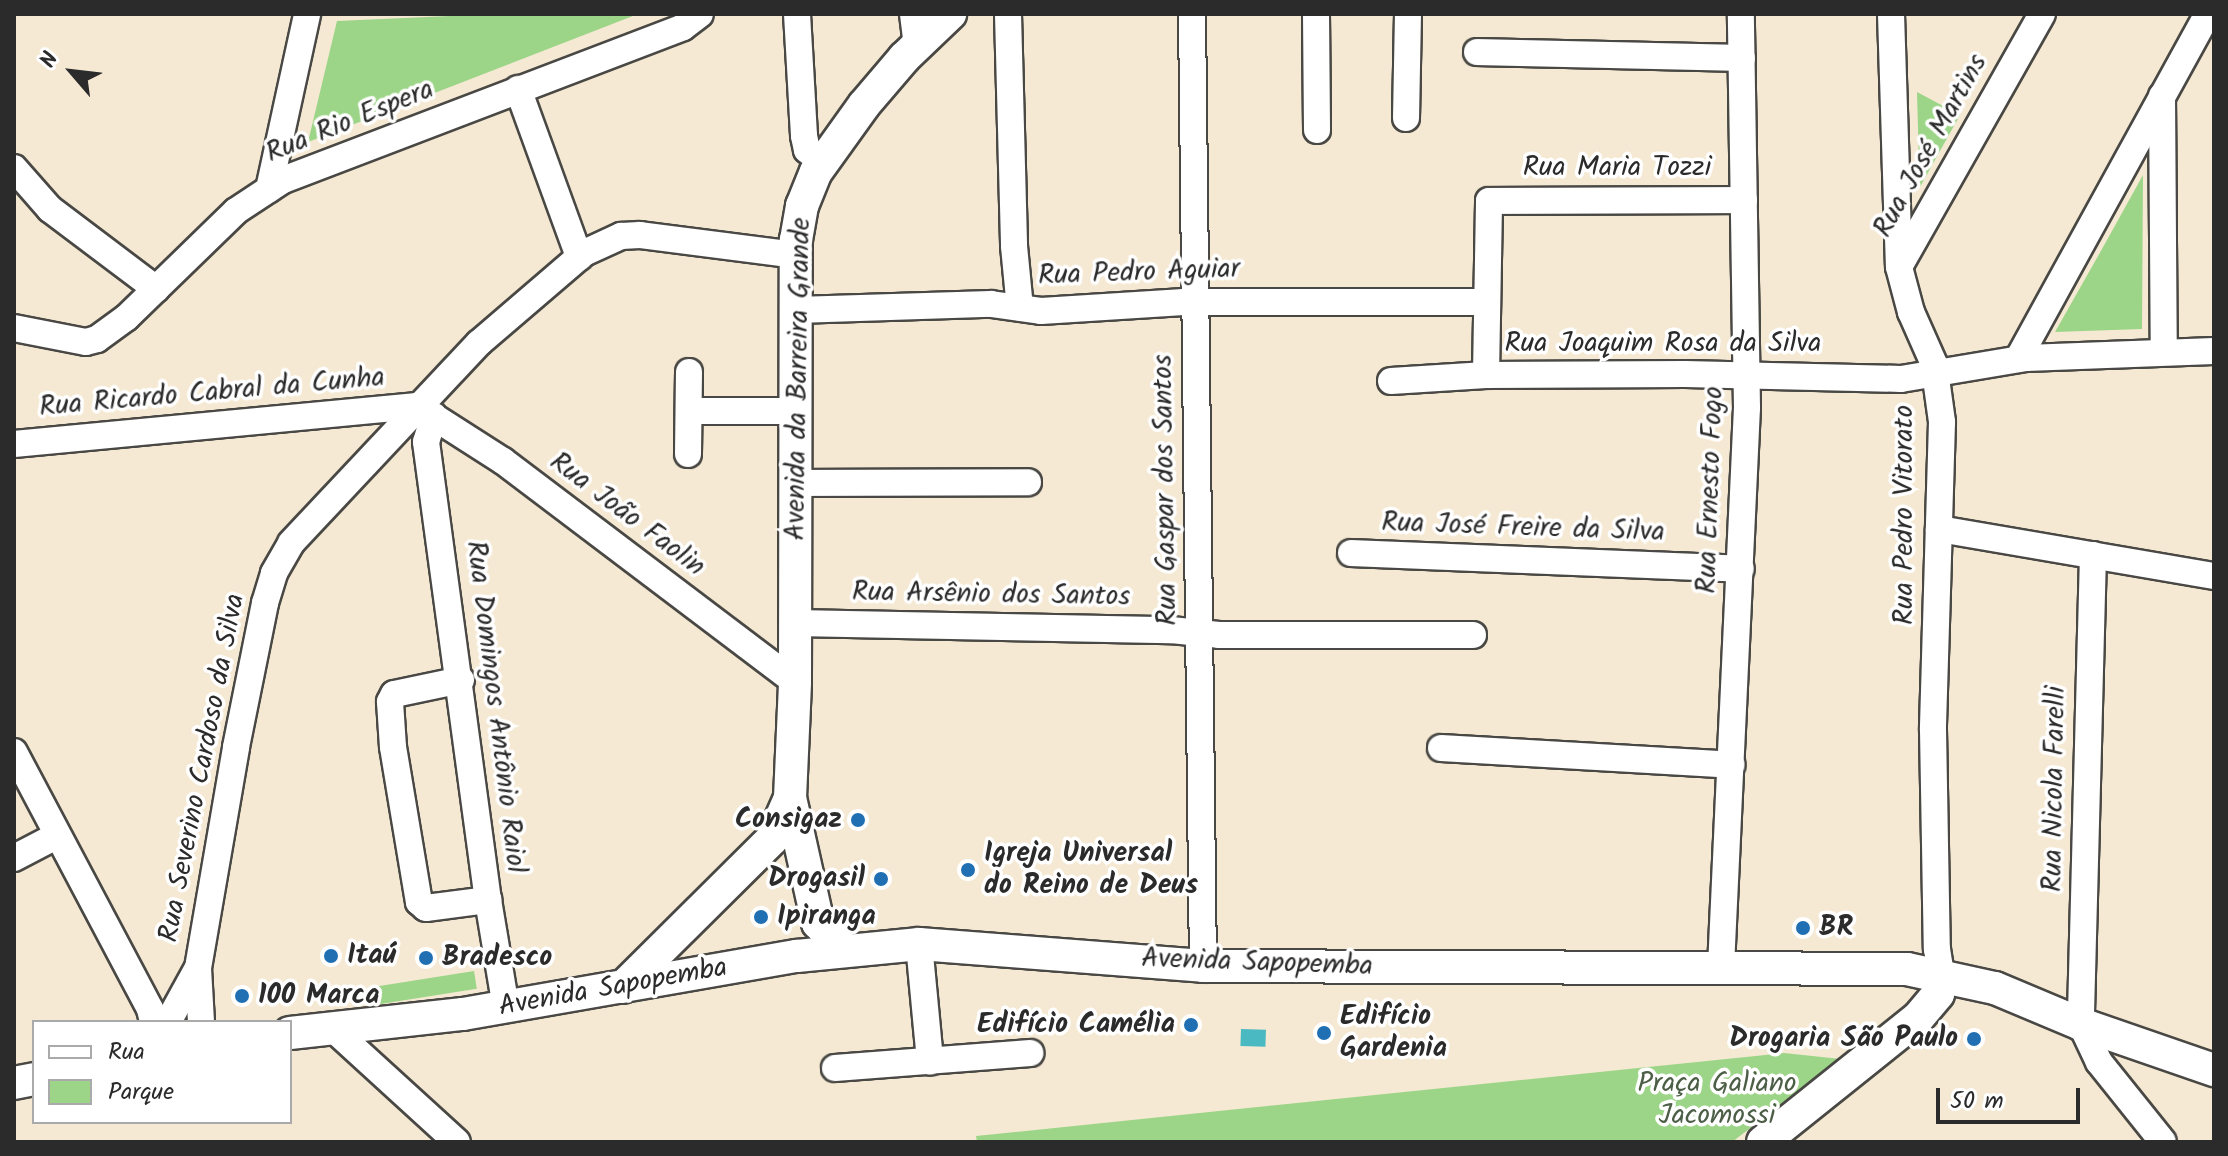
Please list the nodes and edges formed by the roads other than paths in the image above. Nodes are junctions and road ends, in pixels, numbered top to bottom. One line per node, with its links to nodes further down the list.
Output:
1 (307, 14): 23 (street)
2 (700, 14): 17 (street, Rua Rio Espera)
3 (797, 14): 21 (street)
4 (913, 14): 14 (street)
5 (950, 14): 14 (main road, Avenida da Barreira Grande)
6 (1008, 14): 31 (street)
7 (1192, 14): 29 (street, Rua Gaspar dos Santos)
8 (1316, 14): 20 (street)
9 (1408, 14): 19 (street)
10 (1741, 14): 16 (street, Rua Ernesto Fogo)
11 (1891, 14): 27 (street, Rua Pedro Vitorato)
12 (2042, 14): 27 (street, Rua José Martins)
13 (2208, 14): 18 (street)
14 (917, 46): 21 (main road, Avenida da Barreira Grande)
15 (1477, 52): 16 (street)
16 (1742, 58): 24 (street, Rua Ernesto Fogo)
17 (518, 89): 23 (street, Rua Rio Espera); 26 (street)
18 (2162, 95): 35 (street); 36 (street)
19 (1406, 118)
20 (1317, 130)
21 (823, 162): 25 (main road, Avenida da Barreira Grande)
22 (14, 168): 28 (street)
23 (269, 189): 28 (street, Rua Rio Espera)
24 (1744, 200): 30 (street, Rua Maria Tozzi); 40 (street, Rua Ernesto Fogo)
25 (796, 255): 26 (street, Rua Severino Cardoso da Silva); 32 (main road, Avenida da Barreira Grande)
26 (579, 257): 42 (street, Rua Severino Cardoso da Silva)
27 (1899, 267): 38 (street, Rua Pedro Vitorato)
28 (156, 289): 33 (street, Rua Rio Espera)
29 (1195, 302): 30 (street, Rua Pedro Aguiar); 31 (street, Rua Pedro Aguiar); 55 (street, Rua Gaspar dos Santos)
30 (1485, 302): 39 (street)
31 (1020, 308): 32 (street, Rua Pedro Aguiar)
32 (796, 310): 44 (main road, Avenida da Barreira Grande)
33 (14, 328)
34 (2214, 351): 35 (street, Rua Joaquim Rosa da Silva)
35 (2164, 352): 36 (street, Rua Joaquim Rosa da Silva)
36 (2018, 359): 38 (street, Rua Joaquim Rosa da Silva)
37 (689, 372): 43 (street)
38 (1935, 373): 40 (street, Rua Joaquim Rosa da Silva); 49 (street, Rua Pedro Vitorato)
39 (1486, 375): 40 (street, Rua Joaquim Rosa da Silva); 41 (street, Rua Joaquim Rosa da Silva)
40 (1746, 375): 52 (street, Rua Ernesto Fogo)
41 (1391, 381)
42 (425, 411): 45 (street, Rua Ricardo Cabral da Cunha); 57 (street, Rua Domingos Antônio Raiol); 58 (street, Rua João Faolin); 75 (street, Rua Severino Cardoso da Silva)
43 (689, 411): 44 (street); 46 (street)
44 (796, 411): 48 (main road, Avenida da Barreira Grande)
45 (14, 444)
46 (688, 454)
47 (1028, 482): 48 (street)
48 (796, 483): 54 (main road, Avenida da Barreira Grande)
49 (1939, 529): 51 (street); 76 (street, Rua Pedro Vitorato)
50 (1351, 553): 52 (street, Rua José Freire da Silva)
51 (2093, 555): 53 (street); 83 (street, Rua Nicola Farelli)
52 (1741, 569): 61 (street, Rua Ernesto Fogo)
53 (2214, 576)
54 (795, 623): 55 (street, Rua Arsênio dos Santos); 58 (main road, Avenida da Barreira Grande)
55 (1200, 633): 56 (street, Rua Arsênio dos Santos); 73 (street, Rua Gaspar dos Santos)
56 (1473, 635)
57 (461, 680): 67 (street, Rua Domingos Antônio Raiol); 67 (street)
58 (795, 682): 62 (main road, Avenida da Barreira Grande)
59 (1441, 748): 61 (street)
60 (14, 752): 63 (street)
61 (1732, 765): 74 (street, Rua Ernesto Fogo)
62 (790, 798): 64 (main road, Avenida da Barreira Grande); 65 (main road, Avenida da Barreira Grande)
63 (56, 836): 66 (street); 80 (street)
64 (763, 850): 65 (main road); 69 (main road, Avenida da Barreira Grande)
65 (803, 856): 68 (main road, Avenida da Barreira Grande)
66 (14, 858)
67 (488, 900): 79 (street, Rua Domingos Antônio Raiol)
68 (818, 923): 71 (main road); 72 (main road)
69 (669, 940): 77 (main road); 78 (main road, Avenida da Barreira Grande)
70 (919, 944): 71 (main road, Avenida Sapopemba); 73 (main road, Avenida Sapopemba); 87 (street)
71 (845, 950): 72 (main road, Avenida Sapopemba)
72 (797, 956): 77 (main road, Avenida Sapopemba)
73 (1203, 966): 74 (main road, Avenida Sapopemba)
74 (1721, 967): 76 (main road, Avenida Sapopemba)
75 (198, 968): 81 (street, Rua Severino Cardoso da Silva); 82 (street, Rua Severino Cardoso da Silva)
76 (1941, 974): 83 (main road, Avenida Sapopemba); 91 (main road)
77 (685, 976): 78 (main road, Avenida Sapopemba)
78 (623, 987): 79 (main road, Avenida Sapopemba)
79 (506, 1007): 84 (main road, Avenida Sapopemba)
80 (153, 1020)
81 (169, 1020)
82 (201, 1020)
83 (2081, 1024): 89 (main road, Avenida Sapopemba); 92 (street)
84 (332, 1028): 85 (main road, Avenida Sapopemba); 90 (street)
85 (292, 1033)
86 (1030, 1053): 87 (street)
87 (930, 1061): 88 (street)
88 (835, 1068)
89 (2214, 1070)
90 (457, 1142)
91 (1763, 1142)
92 (2163, 1142)

